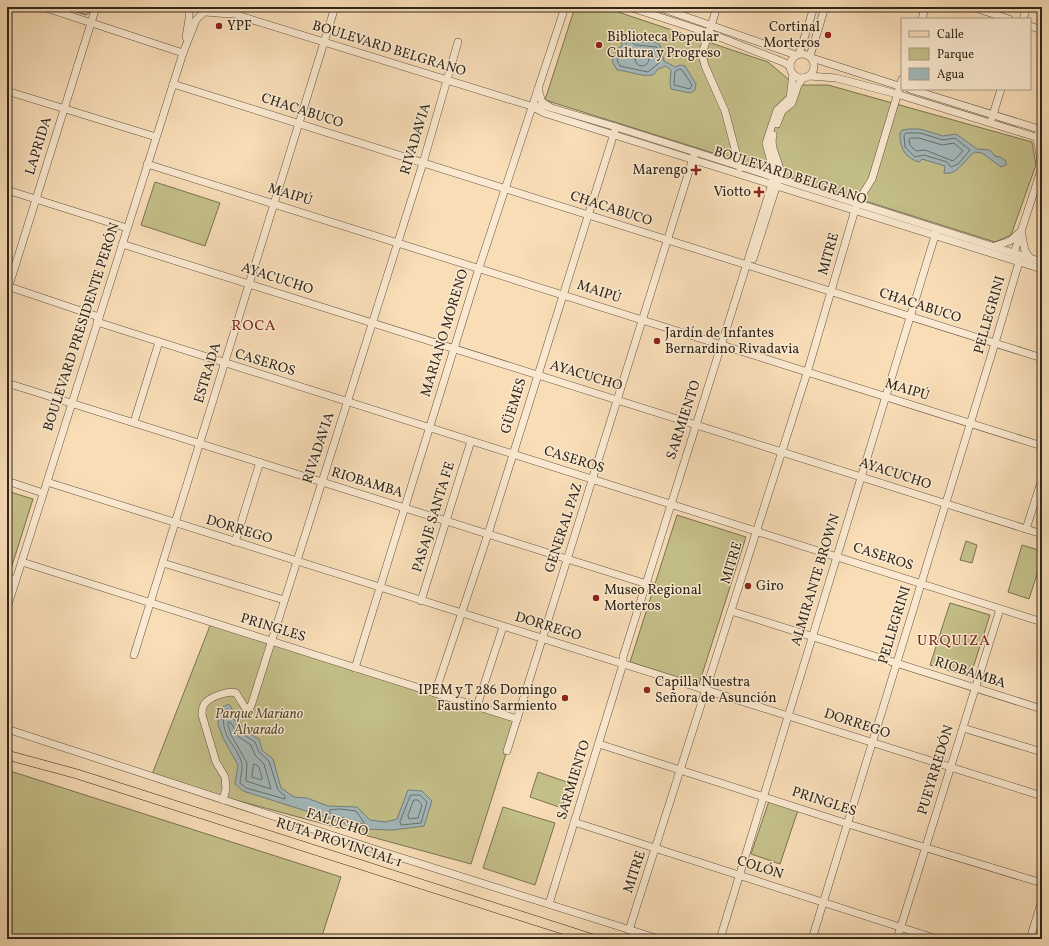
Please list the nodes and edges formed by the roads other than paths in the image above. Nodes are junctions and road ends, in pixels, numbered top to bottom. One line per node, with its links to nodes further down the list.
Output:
1 (43, 7): 20 (street)
2 (96, 7): 20 (street, LAPRIDA)
3 (221, 7): 16 (street, BOULEVARD BELGRANO)
4 (335, 7): 26 (street, ESTRADA)
5 (565, 7): 36 (street, MARIANO MORENO)
6 (629, 7): 24 (street)
7 (658, 7): 21 (street)
8 (717, 7): 21 (street)
9 (814, 7): 28 (street)
10 (825, 7): 29 (street)
11 (925, 7): 17 (street)
12 (972, 7): 18 (street)
13 (1027, 7): 19 (street)
14 (188, 9): 15 (street, BOULEVARD PRESIDENTE PERÓN); 27 (street, BOULEVARD PRESIDENTE PERÓN)
15 (205, 11): 16 (street, BOULEVARD BELGRANO); 27 (street, BOULEVARD PRESIDENTE PERÓN)
16 (240, 16): 26 (street, BOULEVARD BELGRANO)
17 (922, 18)
18 (1006, 18)
19 (1023, 18)
20 (91, 22): 27 (street); 43 (street, LAPRIDA)
21 (712, 24): 24 (street); 28 (street)
22 (1031, 26): 23 (street)
23 (1042, 30)
24 (709, 33): 30 (street); 55 (street)
25 (458, 42): 33 (street, RIVADAVIA)
26 (324, 43): 33 (street, BOULEVARD BELGRANO); 46 (street, ESTRADA)
27 (183, 53): 34 (street, BOULEVARD PRESIDENTE PERÓN)
28 (798, 54): 29 (street); 30 (street)
29 (811, 57): 32 (street); 35 (street)
30 (790, 66): 31 (street)
31 (793, 74): 32 (street); 47 (street)
32 (806, 77): 40 (street); 47 (street)
33 (447, 82): 41 (street, BOULEVARD BELGRANO); 53 (street, RIVADAVIA)
34 (173, 84): 46 (street, CHACABUCO); 50 (street, BOULEVARD PRESIDENTE PERÓN)
35 (901, 84): 40 (street, MITRE)
36 (538, 89): 41 (street, MARIANO MORENO); 42 (street)
37 (913, 90): 44 (street)
38 (1001, 90): 44 (street)
39 (7, 91): 43 (street)
40 (897, 94): 45 (street); 63 (street, MITRE)
41 (531, 106): 42 (street, BOULEVARD BELGRANO); 49 (street, BOULEVARD BELGRANO); 59 (street, MARIANO MORENO)
42 (552, 108): 49 (street, BOULEVARD BELGRANO)
43 (64, 109): 50 (street); 61 (street, LAPRIDA)
44 (993, 114): 45 (street); 48 (street)
45 (990, 122): 51 (street)
46 (300, 124): 53 (street, CHACABUCO); 62 (street, ESTRADA)
47 (774, 126): 58 (street)
48 (1041, 130): 51 (street)
49 (615, 131): 52 (street, BOULEVARD BELGRANO); 64 (street, GÜEMES)
50 (156, 137): 54 (street, BOULEVARD PRESIDENTE PERÓN)
51 (1040, 138): 56 (street)
52 (694, 155): 55 (street, BOULEVARD BELGRANO); 57 (street, BOULEVARD BELGRANO); 68 (street, GENERAL PAZ)
53 (423, 163): 59 (street, CHACABUCO); 69 (street, RIVADAVIA)
54 (147, 164): 62 (street, MAIPÚ); 65 (street, BOULEVARD PRESIDENTE PERÓN)
55 (739, 166): 57 (street); 58 (street, BOULEVARD BELGRANO)
56 (1042, 168): 66 (street)
57 (742, 174): 58 (street, BOULEVARD BELGRANO)
58 (776, 181): 63 (street, BOULEVARD BELGRANO); 76 (street, SARMIENTO)
59 (504, 189): 64 (street, CHACABUCO); 77 (street, MARIANO MORENO)
60 (7, 190): 61 (street)
61 (36, 199): 65 (street); 80 (street, LAPRIDA)
62 (274, 203): 69 (street, MAIPÚ); 79 (street, ESTRADA)
63 (856, 207): 67 (street, BOULEVARD BELGRANO); 81 (street, MITRE)
64 (589, 215): 68 (street, CHACABUCO); 82 (street, GÜEMES)
65 (127, 228): 70 (street, BOULEVARD PRESIDENTE PERÓN)
66 (1021, 231): 71 (street); 72 (street); 73 (street)
67 (936, 232): 71 (street, BOULEVARD BELGRANO); 74 (street, BOULEVARD BELGRANO); 83 (street, ALMIRANTE BROWN)
68 (668, 240): 76 (street, CHACABUCO); 85 (street, GENERAL PAZ)
69 (398, 242): 77 (street, MAIPÚ); 86 (street, RIVADAVIA)
70 (122, 244): 79 (street, AYACUCHO); 84 (street, BOULEVARD PRESIDENTE PERÓN)
71 (994, 247): 72 (street, BOULEVARD BELGRANO)
72 (1014, 253): 73 (street, BOULEVARD BELGRANO); 74 (street, PELLEGRINI)
73 (1030, 258): 75 (street, BOULEVARD BELGRANO)
74 (1019, 262): 78 (street, BOULEVARD BELGRANO); 88 (street, PELLEGRINI)
75 (1042, 262)
76 (748, 267): 81 (street, CHACABUCO); 89 (street, SARMIENTO)
77 (479, 268): 82 (street, MAIPÚ); 90 (street, MARIANO MORENO)
78 (1042, 269)
79 (250, 284): 86 (street, AYACUCHO); 92 (street, ESTRADA)
80 (8, 288): 84 (street, CASEROS)
81 (831, 292): 83 (street, CHACABUCO); 93 (street, MITRE)
82 (563, 295): 85 (street, MAIPÚ); 94 (street, GÜEMES)
83 (911, 317): 88 (street, CHACABUCO); 96 (street, ALMIRANTE BROWN)
84 (98, 320): 87 (street, CASEROS); 98 (street, BOULEVARD PRESIDENTE PERÓN)
85 (642, 320): 89 (street, MAIPÚ); 97 (street, GENERAL PAZ)
86 (372, 323): 90 (street, AYACUCHO); 99 (street, RIVADAVIA)
87 (159, 342): 92 (street, CASEROS); 100 (street)
88 (995, 344): 91 (street, CHACABUCO); 101 (street, PELLEGRINI)
89 (723, 346): 93 (street, MAIPÚ); 102 (street, SARMIENTO)
90 (454, 348): 94 (street, AYACUCHO); 103 (street, MARIANO MORENO)
91 (1042, 358)
92 (224, 364): 99 (street, CASEROS); 105 (street, ESTRADA)
93 (807, 372): 96 (street, MAIPÚ); 107 (street, MITRE)
94 (538, 374): 97 (street, AYACUCHO); 108 (street, GÜEMES)
95 (7, 383): 98 (street, RIOBAMBA)
96 (886, 398): 101 (street, MAIPÚ); 110 (street, ALMIRANTE BROWN)
97 (618, 400): 102 (street, AYACUCHO); 111 (street, GENERAL PAZ)
98 (72, 402): 100 (street, RIOBAMBA); 114 (street, BOULEVARD PRESIDENTE PERÓN)
99 (347, 402): 103 (street, CASEROS); 115 (street, RIVADAVIA)
100 (134, 422): 105 (street, RIOBAMBA)
101 (970, 423): 106 (street, MAIPÚ); 117 (street, PELLEGRINI)
102 (698, 425): 107 (street, AYACUCHO); 118 (street, SARMIENTO)
103 (429, 428): 104 (street, CASEROS); 119 (street, MARIANO MORENO)
104 (471, 441): 108 (street, CASEROS); 120 (street, PASAJE SANTA FE)
105 (200, 444): 109 (street, RIOBAMBA); 121 (street, ESTRADA)
106 (1042, 446)
107 (781, 451): 110 (street, AYACUCHO); 123 (street, MITRE)
108 (513, 454): 111 (street, CASEROS); 124 (street, GÜEMES)
109 (260, 462): 115 (street, RIOBAMBA); 126 (street)
110 (862, 477): 117 (street, AYACUCHO); 127 (street, ALMIRANTE BROWN)
111 (593, 479): 118 (street, CASEROS); 128 (street, GENERAL PAZ)
112 (1042, 479): 122 (street)
113 (7, 481): 116 (street)
114 (47, 482): 116 (street, BOULEVARD PRESIDENTE PERÓN); 121 (street, DORREGO)
115 (322, 482): 119 (street, RIOBAMBA); 130 (street, RIVADAVIA)
116 (43, 493): 129 (street, BOULEVARD PRESIDENTE PERÓN)
117 (946, 504): 122 (street, AYACUCHO); 134 (street, PELLEGRINI)
118 (673, 505): 123 (street, CASEROS); 135 (street, SARMIENTO)
119 (404, 508): 120 (street, RIOBAMBA); 136 (street, MARIANO MORENO)
120 (446, 521): 124 (street, RIOBAMBA); 138 (street, PASAJE SANTA FE)
121 (175, 524): 126 (street, DORREGO); 131 (street, ESTRADA)
122 (1026, 529): 125 (street, AYACUCHO)
123 (756, 531): 127 (street, CASEROS); 142 (street, MITRE)
124 (488, 534): 128 (street, RIOBAMBA); 143 (street, GÜEMES)
125 (1042, 534)
126 (234, 542): 130 (street, DORREGO)
127 (837, 556): 134 (street, CASEROS); 146 (street, ALMIRANTE BROWN)
128 (567, 559): 135 (street, RIOBAMBA); 147 (street, GENERAL PAZ)
129 (22, 562): 133 (street, BOULEVARD PRESIDENTE PERÓN); 139 (street, PRINGLES)
130 (296, 562): 136 (street, DORREGO); 137 (street, RIVADAVIA)
131 (163, 563): 137 (street); 139 (street, ESTRADA)
132 (7, 577): 133 (street)
133 (16, 580): 140 (street, BOULEVARD PRESIDENTE PERÓN)
134 (921, 583): 141 (street, CASEROS); 150 (street, PELLEGRINI)
135 (648, 584): 151 (street, SARMIENTO)
136 (378, 588): 138 (street, DORREGO); 152 (street, MARIANO MORENO)
137 (284, 600): 148 (street, RIVADAVIA)
138 (421, 601): 143 (street, DORREGO)
139 (150, 604): 148 (street, PRINGLES); 149 (street, ESTRADA)
140 (7, 608)
141 (1000, 609): 144 (street, CASEROS); 153 (street, PUEYRREDÓN)
142 (731, 611): 146 (street, RIOBAMBA); 154 (street, MITRE)
143 (462, 614): 145 (street, DORREGO); 155 (street, GÜEMES)
144 (1042, 622)
145 (503, 627): 147 (street, DORREGO); 156 (street)
146 (812, 637): 150 (street, RIOBAMBA); 158 (street, ALMIRANTE BROWN)
147 (542, 639): 151 (street, DORREGO); 159 (street, GENERAL PAZ)
148 (271, 642): 152 (street, PRINGLES); 173 (street, RIVADAVIA)
149 (134, 655)
150 (897, 663): 153 (street, RIOBAMBA); 162 (street, PELLEGRINI)
151 (623, 664): 154 (street, DORREGO); 163 (street, SARMIENTO)
152 (355, 668): 155 (street, PRINGLES)
153 (975, 688): 157 (street, RIOBAMBA); 160 (street, PUEYRREDÓN)
154 (706, 691): 158 (street, DORREGO); 169 (street, MITRE)
155 (436, 693): 156 (street, PRINGLES)
156 (477, 706): 159 (street, PRINGLES)
157 (1042, 709)
158 (788, 716): 162 (street, DORREGO); 171 (street, ALMIRANTE BROWN)
159 (517, 720): 165 (street, GENERAL PAZ)
160 (963, 728): 166 (street); 168 (street, PUEYRREDÓN)
161 (7, 729): 173 (street, FALUCHO)
162 (872, 743): 168 (street, DORREGO); 175 (street, PELLEGRINI)
163 (599, 744): 169 (street, PRINGLES); 174 (street, SARMIENTO)
164 (7, 749): 170 (main road, RUTA PROVINCIAL 1)
165 (507, 751)
166 (1042, 752)
167 (7, 755): 170 (main road, RUTA PROVINCIAL 1)
168 (950, 768): 172 (street, DORREGO); 176 (street, PUEYRREDÓN)
169 (680, 770): 171 (street, PRINGLES); 177 (street, MITRE)
170 (77, 774): 185 (main road, RUTA PROVINCIAL 1)
171 (763, 796): 175 (street, PRINGLES); 178 (street, ALMIRANTE BROWN)
172 (1042, 796)
173 (223, 800): 182 (street, FALUCHO)
174 (574, 822): 177 (street, COLÓN); 182 (street, SARMIENTO)
175 (848, 824): 176 (street, PRINGLES); 181 (street, PELLEGRINI)
176 (926, 848): 179 (street, PRINGLES); 183 (street, PUEYRREDÓN)
177 (656, 849): 178 (street, COLÓN); 184 (street, MITRE)
178 (739, 875): 181 (street, COLÓN); 187 (street, ALMIRANTE BROWN)
179 (1042, 883)
180 (1042, 900): 191 (street)
181 (823, 903): 183 (street, COLÓN); 188 (street, PELLEGRINI)
182 (549, 904): 184 (street, FALUCHO)
183 (901, 928): 189 (street, PUEYRREDÓN); 190 (street, COLÓN)
184 (629, 930): 186 (street, FALUCHO)
185 (593, 939)
186 (659, 939)
187 (720, 939)
188 (812, 939)
189 (897, 939)
190 (937, 939)
191 (1030, 939)

